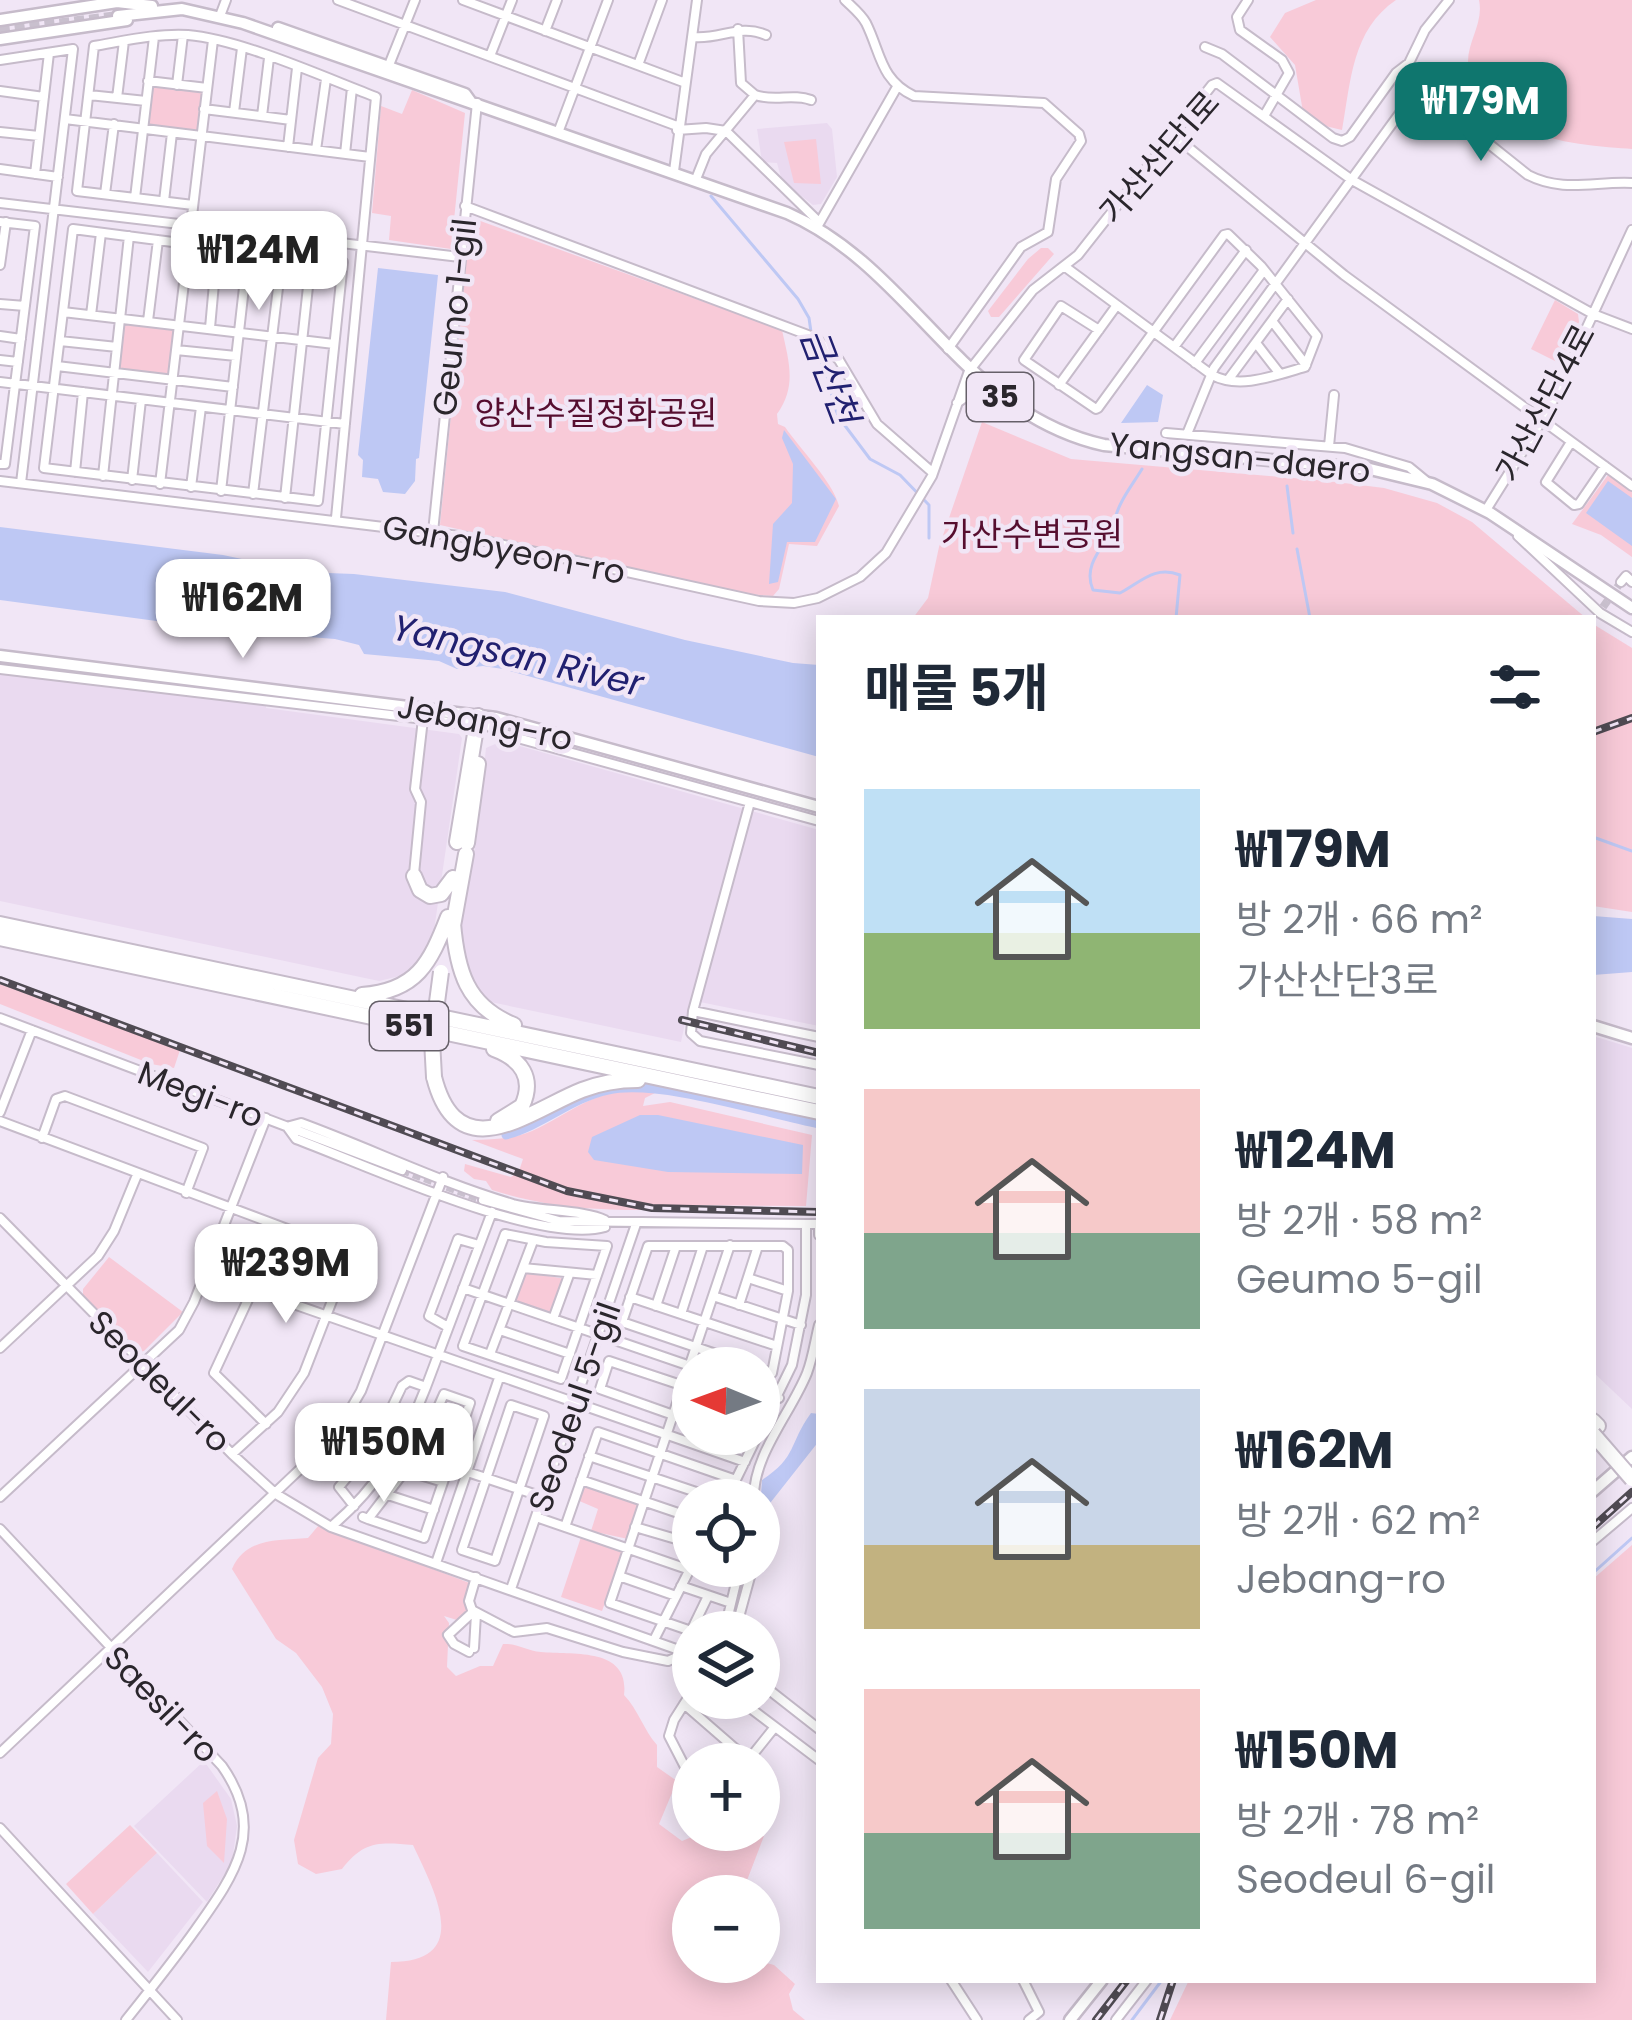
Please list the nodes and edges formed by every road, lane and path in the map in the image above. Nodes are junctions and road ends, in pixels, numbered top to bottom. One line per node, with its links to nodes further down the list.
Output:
1 (338, 0): 17 (street)
2 (415, 0): 17 (street)
3 (463, 0): 15 (street)
4 (512, 0): 15 (street)
5 (557, 0): 19 (street)
6 (608, 0): 27 (street)
7 (662, 0): 35 (street)
8 (698, 0): 23 (street)
9 (845, 0): 41 (street)
10 (1248, 0): 48 (street)
11 (1449, 0): 48 (street)
12 (124, 8): 13 (main road, Yangsan-daero / 35); 14 (main road, Yangsan-daero / 35); 16 (main road)
13 (223, 9): 14 (main road, Yangsan-daero / 35); 34 (main road, Yangsan-daero / 35); 53 (main road, Yangsan-daero / 35)
14 (169, 10): 24 (main road)
15 (506, 16): 19 (street); 31 (street)
16 (0, 20)
17 (406, 25): 31 (street); 34 (street)
18 (739, 29): 21 (street); 23 (street); 47 (street)
19 (545, 31): 27 (street)
20 (183, 34): 22 (street); 25 (street); 40 (street)
21 (766, 35)
22 (154, 37): 26 (street); 38 (street)
23 (693, 37): 39 (street)
24 (0, 39)
25 (213, 40): 29 (street); 42 (street)
26 (124, 41): 46 (street); 50 (street)
27 (590, 47): 35 (street); 44 (street)
28 (1205, 47): 48 (street)
29 (242, 48): 32 (street); 55 (street)
30 (50, 53): 33 (street); 49 (street); 58 (street)
31 (490, 56): 44 (street)
32 (269, 58): 36 (street); 56 (street)
33 (0, 60)
34 (389, 65): 53 (main road, Yangsan-daero / 35)
35 (638, 65): 39 (street)
36 (297, 68): 37 (street); 59 (street)
37 (326, 79): 43 (street); 72 (street)
38 (148, 81): 40 (street); 52 (street)
39 (683, 82): 62 (street)
40 (177, 85): 42 (street)
41 (896, 87): 91 (street); 135 (street)
42 (207, 88): 54 (street)
43 (352, 88): 73 (street); 74 (street)
44 (575, 88): 62 (street); 64 (street)
45 (0, 92): 49 (street)
46 (88, 95): 50 (street); 60 (street)
47 (755, 95): 51 (street); 65 (street)
48 (1277, 96): 57 (street)
49 (44, 97): 69 (street)
50 (117, 98): 52 (street)
51 (811, 100)
52 (146, 101): 63 (street)
53 (473, 102): 64 (main road, Yangsan-daero / 35); 87 (street, Geumo 1-gil)
54 (205, 110): 55 (street); 70 (street)
55 (234, 112): 56 (street)
56 (262, 116): 59 (street)
57 (1264, 116): 68 (street, 가산산단1로); 80 (street, 가산산단1로)
58 (65, 119): 60 (street); 78 (street)
59 (291, 120): 71 (street)
60 (86, 121): 61 (street); 82 (street)
61 (114, 124): 63 (street); 82 (street)
62 (677, 128): 65 (street); 76 (street)
63 (142, 129): 67 (street); 83 (street)
64 (559, 130): 76 (main road, Yangsan-daero / 35)
65 (726, 131): 79 (street); 91 (street)
66 (0, 132): 69 (street)
67 (172, 133): 70 (street); 84 (street)
68 (1172, 134): 97 (street); 107 (street, 가산산단1로)
69 (39, 136): 77 (street)
70 (201, 136): 71 (street); 86 (street)
71 (288, 147): 72 (street)
72 (316, 150): 73 (street)
73 (345, 154): 74 (street)
74 (370, 157): 99 (street)
75 (0, 170): 77 (street)
76 (674, 171): 79 (main road, Yangsan-daero / 35)
77 (35, 174): 78 (street)
78 (58, 177): 88 (street)
79 (696, 179): 91 (main road, Yangsan-daero / 35)
80 (1352, 180): 81 (street); 97 (street); 115 (street, 가산산단1로)
81 (1632, 183)
82 (105, 194): 83 (street)
83 (135, 198): 84 (street)
84 (164, 201): 86 (street)
85 (0, 202): 88 (street)
86 (193, 205): 90 (street)
87 (465, 206): 104 (street, Geumo 1-gil); 179 (street)
88 (55, 209): 90 (street); 152 (street)
89 (3, 222): 106 (street); 113 (street)
90 (190, 225): 92 (street); 98 (street)
91 (818, 225): 135 (main road, Yangsan-daero / 35)
92 (219, 228): 99 (street); 100 (street)
93 (1632, 230): 115 (street, 가산산단4로)
94 (100, 233): 95 (street); 114 (street); 116 (street)
95 (130, 236): 96 (street); 117 (street)
96 (158, 240): 98 (street); 118 (street)
97 (1306, 243): 109 (street); 167 (street)
98 (188, 244): 120 (street)
99 (362, 245): 104 (street); 169 (street)
100 (217, 248): 102 (street); 121 (street)
101 (1246, 250): 108 (street); 125 (street); 134 (street)
102 (248, 252): 103 (street); 124 (street)
103 (282, 255): 105 (street); 127 (street)
104 (460, 256): 194 (street, Geumo 1-gil)
105 (311, 259): 130 (street); 132 (street)
106 (0, 265)
107 (1064, 266): 112 (street); 143 (street, 가산산단1로)
108 (1264, 270): 109 (street); 140 (street)
109 (1276, 284): 110 (street); 146 (street)
110 (1288, 299): 119 (street); 141 (street)
111 (0, 304): 113 (street)
112 (1117, 305): 123 (street); 125 (street)
113 (25, 307): 128 (street)
114 (63, 312): 116 (street); 129 (street)
115 (1593, 314): 122 (street, 가산산단1로); 167 (street, 가산산단4로)
116 (91, 315): 117 (street)
117 (120, 318): 118 (street); 133 (street)
118 (148, 321): 120 (street)
119 (1272, 321): 131 (street); 141 (street)
120 (178, 326): 121 (street); 136 (street)
121 (210, 328): 124 (street)
122 (1632, 329)
123 (1099, 330): 151 (street); 151 (street)
124 (239, 332): 127 (street); 137 (street)
125 (1153, 332): 134 (street); 151 (street)
126 (0, 336): 128 (street)
127 (272, 336): 130 (street); 165 (street)
128 (21, 339): 139 (street)
129 (60, 340): 133 (street); 142 (street)
130 (302, 340): 132 (street); 166 (street)
131 (1256, 343): 145 (street); 148 (street)
132 (334, 344): 168 (street)
133 (117, 347): 144 (street)
134 (1174, 347): 140 (street)
135 (948, 349): 143 (main road, Yangsan-daero / 35)
136 (176, 350): 137 (street); 147 (street)
137 (236, 356): 153 (street)
138 (0, 360): 139 (street)
139 (18, 362): 150 (street)
140 (1195, 363): 146 (street)
141 (1306, 365): 145 (street)
142 (56, 366): 144 (street); 154 (street)
143 (969, 371): 159 (main road, Yangsan-daero / 35); 162 (street)
144 (114, 373): 147 (street); 158 (street)
145 (1280, 374): 148 (street)
146 (1212, 375): 148 (street); 171 (street)
147 (172, 379): 153 (street); 161 (street)
148 (1227, 381)
149 (0, 382): 150 (street)
150 (15, 384): 152 (street); 176 (street)
151 (1059, 385)
152 (33, 386): 154 (street); 184 (street)
153 (232, 387): 164 (street)
154 (54, 388): 155 (street); 178 (street)
155 (82, 392): 158 (street); 178 (street)
156 (981, 393): 159 (main road); 162 (street)
157 (1334, 395): 174 (street)
158 (112, 396): 160 (street); 180 (street)
159 (1000, 397): 175 (main road, Yangsan-daero / 35)
160 (141, 400): 161 (street); 181 (street)
161 (169, 404): 163 (street); 185 (street)
162 (956, 404): 179 (street)
163 (201, 407): 164 (street); 187 (street)
164 (230, 411): 165 (street); 188 (street)
165 (262, 415): 166 (street); 189 (street)
166 (294, 418): 168 (street); 190 (street)
167 (1542, 421): 173 (street); 191 (street, 가산산단4로)
168 (326, 422): 169 (street); 190 (street)
169 (345, 424): 192 (street)
170 (1166, 433): 171 (street)
171 (1187, 434): 172 (street)
172 (1242, 441): 174 (street); 175 (street)
173 (1571, 442): 177 (street); 177 (street)
174 (1329, 446): 183 (street)
175 (1241, 456): 183 (main road, Yangsan-daero / 35)
176 (0, 464)
177 (1605, 466): 186 (street)
178 (75, 472): 180 (street)
179 (932, 474): 194 (street, Gangbyeon-ro)
180 (103, 476): 181 (street)
181 (132, 480): 185 (street)
182 (0, 481): 184 (street, Gangbyeon-ro)
183 (1427, 482): 191 (main road, Yangsan-daero / 35)
184 (21, 483): 192 (street, Gangbyeon-ro)
185 (160, 484): 187 (street)
186 (1632, 486)
187 (191, 487): 188 (street)
188 (221, 490): 189 (street)
189 (253, 494): 190 (street)
190 (285, 498)
191 (1486, 511): 193 (main road, Yangsan-daero / 35)
192 (336, 518): 194 (street, Gangbyeon-ro)
193 (1510, 525): 195 (main road, Yangsan-daero / 35); 196 (street)
194 (433, 532)
195 (1632, 608)
196 (1632, 632)
197 (0, 656): 199 (main road, Jebang-ro)
198 (0, 669): 200 (street)
199 (478, 716): 200 (street); 201 (street); 202 (main road, Jebang-ro); 204 (highway)
200 (423, 719): 205 (street)
201 (750, 802): 203 (street); 211 (street)
202 (816, 805)
203 (816, 820)
204 (461, 848): 206 (highway); 207 (highway)
205 (414, 876): 206 (highway)
206 (453, 878): 207 (highway)
207 (451, 920): 210 (highway); 218 (highway); 220 (highway, bridge)
208 (0, 924): 210 (highway, 551)
209 (0, 938): 213 (highway, 551)
210 (172, 960): 218 (highway, 551)
211 (693, 1011): 216 (street); 219 (street)
212 (0, 1018): 215 (street, Megi-ro)
213 (385, 1020): 220 (highway); 222 (highway, 551)
214 (1596, 1027): 217 (main road)
215 (32, 1030): 224 (street); 225 (street, Megi-ro)
216 (816, 1036)
217 (1632, 1038)
218 (616, 1053): 221 (highway, 551)
219 (816, 1064)
220 (437, 1076): 223 (highway)
221 (816, 1096)
222 (816, 1113)
223 (816, 1113)
224 (0, 1117): 227 (street)
225 (266, 1118): 226 (street, Megi-ro); 234 (street)
226 (287, 1127): 228 (street); 228 (street)
227 (42, 1138): 229 (street); 232 (street)
228 (404, 1171): 230 (street); 231 (street)
229 (137, 1175): 232 (street); 252 (street)
230 (442, 1178): 231 (street); 233 (street)
231 (437, 1192): 233 (street); 273 (street)
232 (186, 1193): 234 (street)
233 (479, 1199): 235 (street); 237 (street)
234 (230, 1210): 248 (street); 263 (street)
235 (492, 1212): 237 (street); 242 (street)
236 (0, 1218): 252 (street, Seodeul-ro)
237 (612, 1224): 238 (street)
238 (636, 1224): 239 (street); 271 (street, Seodeul 5-gil)
239 (806, 1224): 240 (street); 267 (street)
240 (816, 1224)
241 (533, 1241): 247 (street); 250 (street); 256 (street)
242 (479, 1245): 253 (street); 268 (street)
243 (730, 1245): 245 (street); 246 (street); 257 (street)
244 (676, 1246): 245 (street); 258 (street); 261 (street)
245 (703, 1246): 262 (street)
246 (758, 1246): 251 (street); 255 (street)
247 (523, 1268): 249 (street); 259 (street)
248 (205, 1273): 254 (street); 281 (street)
249 (569, 1275): 250 (street); 264 (street)
250 (597, 1275): 269 (street)
251 (748, 1278): 255 (street); 260 (street)
252 (67, 1287): 276 (street); 281 (street, Seodeul-ro)
253 (463, 1288): 256 (street); 268 (street)
254 (252, 1291): 263 (street); 289 (street)
255 (788, 1292): 265 (street)
256 (482, 1294): 259 (street); 277 (street)
257 (713, 1296): 260 (street); 266 (street)
258 (631, 1297): 261 (street); 275 (street)
259 (510, 1304): 264 (street); 270 (street)
260 (739, 1305): 265 (street)
261 (656, 1306): 262 (street)
262 (680, 1314): 266 (street)
263 (326, 1317): 273 (street); 289 (street)
264 (554, 1318): 269 (street)
265 (783, 1321): 267 (street); 274 (street)
266 (705, 1322): 274 (street); 275 (street)
267 (801, 1325): 285 (street)
268 (448, 1327): 279 (street)
269 (579, 1328): 271 (street); 278 (street)
270 (500, 1330): 277 (street); 278 (street)
271 (598, 1334): 280 (street); 286 (street, Seodeul 5-gil)
272 (816, 1337): 308 (street)
273 (382, 1338): 279 (street); 315 (street)
274 (778, 1346)
275 (697, 1347)
276 (0, 1348)
277 (490, 1354): 278 (street)
278 (570, 1354)
279 (437, 1357): 282 (street); 284 (street)
280 (672, 1360)
281 (143, 1366): 295 (street, Seodeul-ro); 317 (street)
282 (499, 1378): 286 (street); 303 (street)
283 (672, 1383): 287 (street)
284 (426, 1388): 293 (street); 320 (street)
285 (780, 1395)
286 (575, 1404): 292 (street); 318 (street, Seodeul 5-gil)
287 (672, 1413)
288 (672, 1419): 292 (street)
289 (266, 1424): 295 (street)
290 (1596, 1428): 299 (highway)
291 (1596, 1428): 309 (highway, bridge)
292 (666, 1435): 294 (street); 300 (street)
293 (398, 1449): 297 (street); 320 (street)
294 (660, 1453): 298 (street); 304 (street); 306 (street)
295 (232, 1454): 315 (street, Seodeul-ro)
296 (749, 1455): 300 (street)
297 (417, 1456): 301 (street); 301 (street); 302 (street)
298 (589, 1456): 304 (street); 310 (street)
299 (1632, 1461): 314 (main road)
300 (745, 1462): 307 (street)
301 (449, 1466): 303 (street); 311 (street)
302 (407, 1472): 311 (street); 316 (street)
303 (467, 1472): 305 (street); 333 (street)
304 (652, 1477): 312 (street); 319 (street)
305 (486, 1478): 313 (street); 313 (street); 313 (street)
306 (733, 1479)
307 (736, 1479)
308 (756, 1479)
309 (1632, 1479)
310 (581, 1480): 319 (street); 326 (street)
311 (443, 1483): 322 (street)
312 (672, 1483)
313 (520, 1489): 318 (street)
314 (1596, 1489)
315 (276, 1494): 325 (street, Seodeul-ro); 349 (street)
316 (388, 1495): 322 (street); 322 (street)
317 (0, 1496)
318 (543, 1497): 324 (street, Seodeul 5-gil)
319 (644, 1501): 323 (street); 327 (street)
320 (354, 1505): 325 (street)
321 (1632, 1508): 330 (street)
322 (434, 1510)
323 (672, 1511)
324 (536, 1517): 326 (street); 338 (street, Seodeul 5-gil)
325 (331, 1527): 333 (street, Seodeul-ro)
326 (565, 1527): 331 (street)
327 (635, 1527): 329 (street); 331 (street)
328 (0, 1529): 349 (street, Saesil-ro)
329 (672, 1538)
330 (1596, 1538)
331 (628, 1549): 332 (street); 334 (street)
332 (672, 1561)
333 (436, 1563): 335 (street, Seodeul-ro)
334 (619, 1576): 339 (street); 345 (street)
335 (476, 1577): 338 (street, Seodeul-ro); 342 (street)
336 (681, 1587): 339 (street)
337 (735, 1587): 341 (street)
338 (511, 1588): 347 (street, Seodeul-ro)
339 (679, 1591): 340 (street); 345 (street)
340 (708, 1595): 341 (street); 343 (street)
341 (731, 1603): 344 (street)
342 (475, 1611): 342 (street); 350 (street)
343 (702, 1611)
344 (729, 1611)
345 (663, 1621): 346 (street); 347 (street)
346 (672, 1624)
347 (654, 1640): 348 (street, Seodeul-ro)
348 (672, 1647)
349 (111, 1651): 356 (street); 363 (street, Saesil-ro)
350 (672, 1660)
351 (780, 1698): 354 (street)
352 (695, 1719): 355 (street)
353 (763, 1719): 355 (street)
354 (816, 1727)
355 (774, 1728): 357 (street)
356 (0, 1753)
357 (816, 1758)
358 (0, 1828): 363 (street)
359 (953, 1983): 367 (street)
360 (1024, 1983): 364 (street)
361 (1100, 1983): 369 (main road)
362 (1145, 1983): 370 (street)
363 (149, 1990): 365 (street, Saesil-ro); 366 (street)
364 (1040, 2016): 368 (street)
365 (126, 2020)
366 (177, 2020)
367 (977, 2020)
368 (1029, 2020)
369 (1070, 2020)
370 (1116, 2020)

